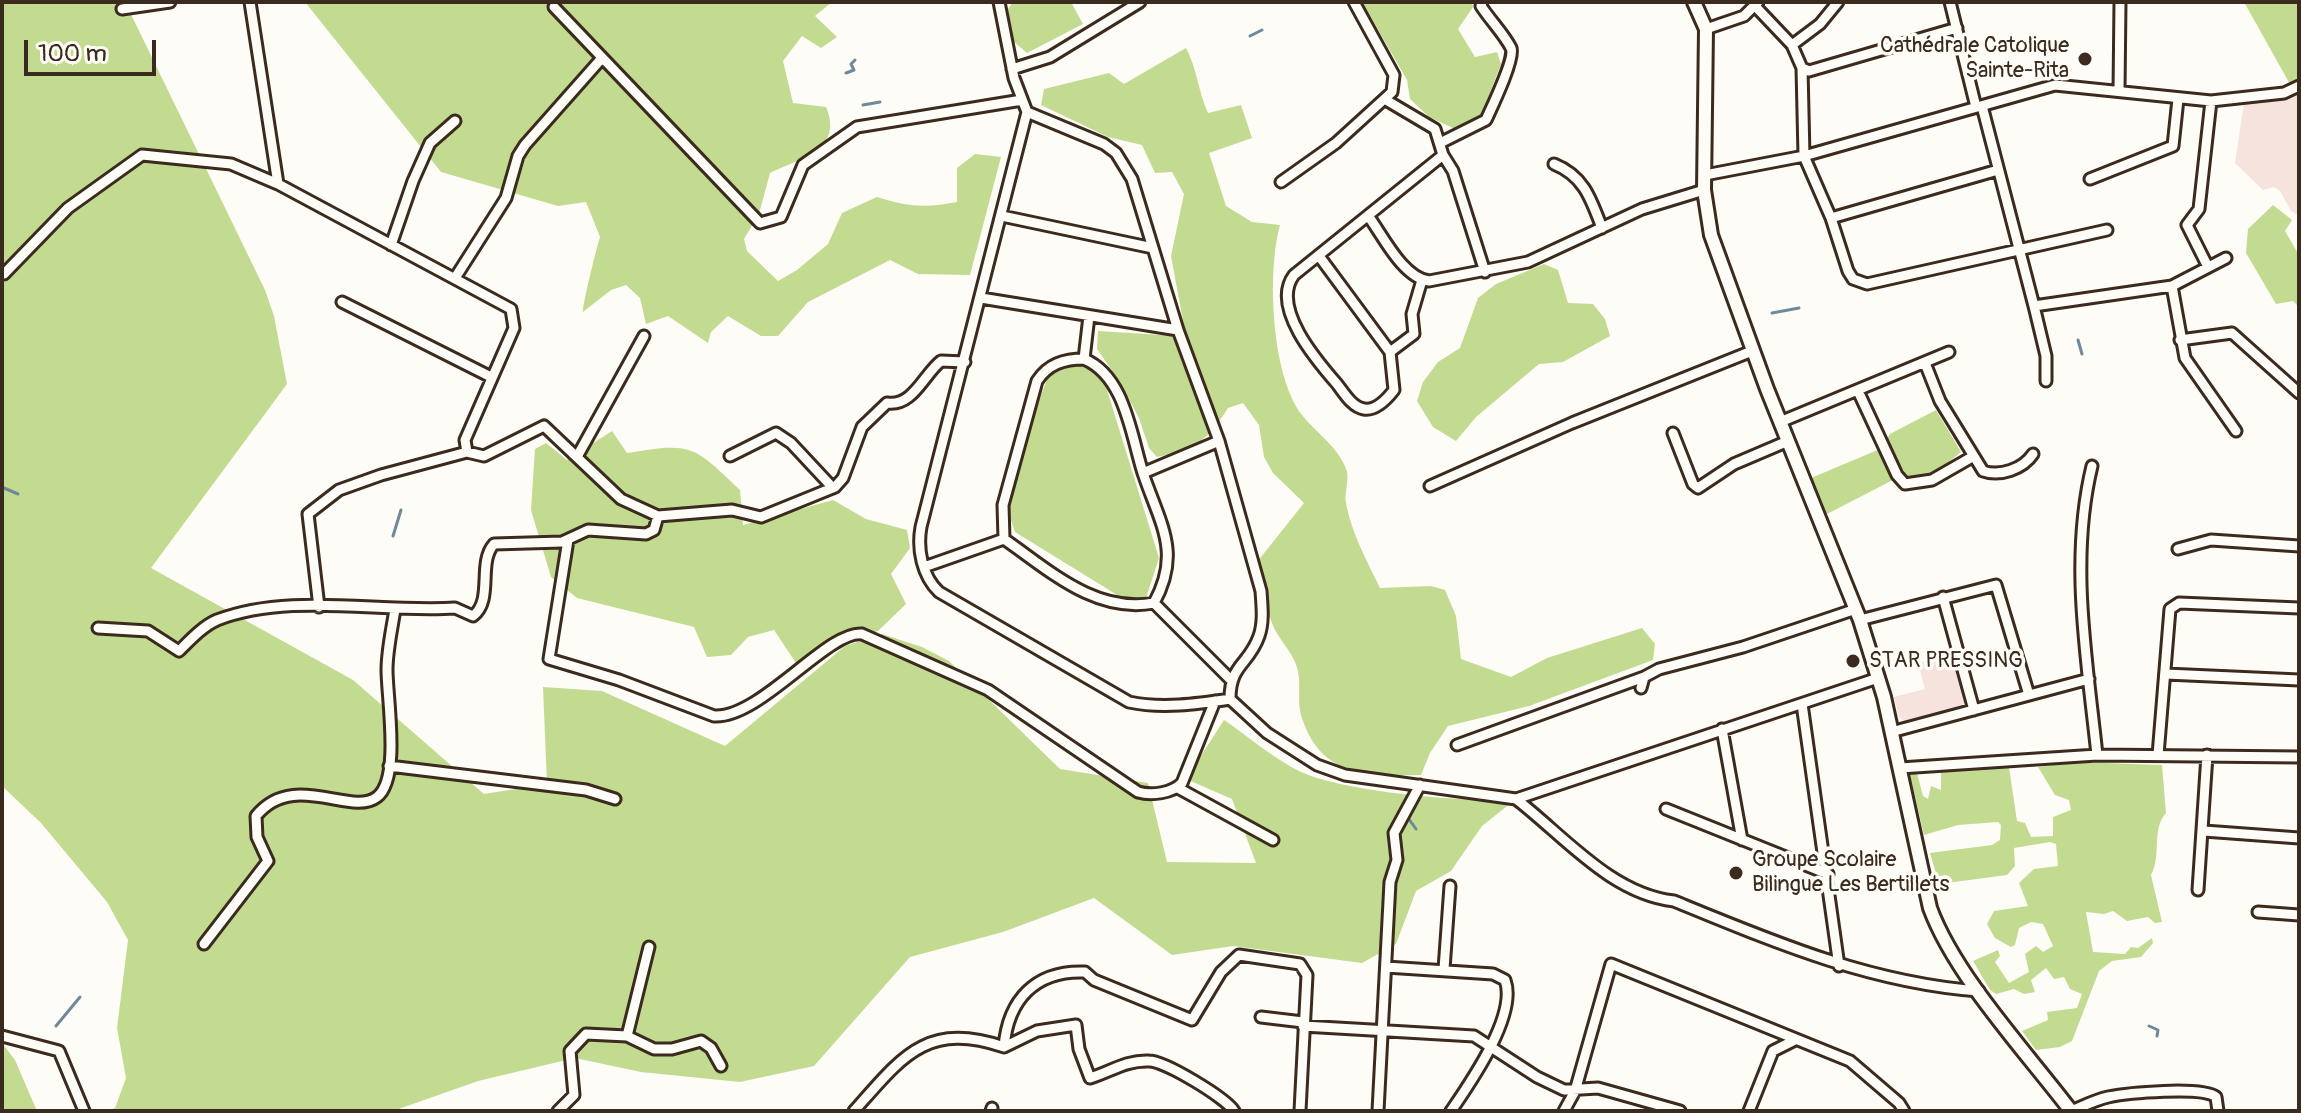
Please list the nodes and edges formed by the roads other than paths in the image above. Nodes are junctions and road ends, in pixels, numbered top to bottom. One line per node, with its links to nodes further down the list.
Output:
1 (170, 2): 13 (street)
2 (250, 2): 37 (street)
3 (1140, 2): 19 (street)
4 (1354, 2): 24 (street)
5 (1482, 2): 29 (street)
6 (1694, 2): 15 (main road)
7 (1838, 2): 16 (street)
8 (1950, 2): 14 (street)
9 (2120, 2): 21 (street)
10 (1000, 3): 19 (street)
11 (1757, 4): 15 (street); 16 (street)
12 (554, 7): 17 (street)
13 (122, 9)
14 (1957, 28): 18 (street); 26 (street)
15 (1706, 29): 34 (main road)
16 (1792, 45): 18 (street)
17 (602, 58): 23 (street); 52 (street)
18 (1802, 68): 31 (street)
19 (1012, 69): 23 (street)
20 (2299, 86): 25 (street)
21 (2119, 91): 22 (street); 26 (street)
22 (2178, 99): 25 (street); 35 (street)
23 (1022, 100): 27 (street)
24 (1386, 100): 29 (street); 36 (street)
25 (2211, 101): 49 (street)
26 (1979, 106): 31 (street); 33 (street)
27 (1027, 112): 39 (street); 45 (street)
28 (455, 121): 44 (street)
29 (1442, 142): 30 (street)
30 (1443, 155): 40 (street); 50 (street)
31 (1804, 156): 34 (street); 41 (street)
32 (1554, 164): 42 (street)
33 (1998, 170): 41 (street); 46 (street)
34 (1705, 175): 38 (main road)
35 (2090, 179)
36 (1281, 182)
37 (278, 184): 44 (street); 51 (street)
38 (1704, 190): 42 (street); 62 (main road)
39 (1002, 216): 45 (street); 55 (street)
40 (1369, 217): 47 (street); 53 (street)
41 (1831, 218): 46 (street)
42 (1602, 228): 50 (street)
43 (2107, 230): 46 (street)
44 (391, 245): 52 (street)
45 (1153, 248): 59 (street)
46 (2019, 250): 57 (street)
47 (1319, 256): 63 (street); 63 (street)
48 (2226, 258): 49 (street)
49 (2208, 267): 54 (street)
50 (1485, 272): 53 (street)
51 (4, 274)
52 (455, 278): 68 (street)
53 (1422, 280): 63 (street)
54 (2172, 286): 57 (street); 61 (street)
55 (981, 298): 58 (street); 66 (street)
56 (342, 302): 68 (street)
57 (2034, 306): 69 (street)
58 (1089, 316): 59 (street); 65 (street)
59 (1178, 330): 75 (street)
60 (644, 336): 79 (street)
61 (2180, 340): 71 (street); 73 (street)
62 (1752, 351): 72 (main road); 84 (street)
63 (1390, 352)
64 (1949, 352): 67 (street)
65 (1084, 359): 83 (street); 87 (street)
66 (965, 362): 85 (street); 91 (street)
67 (1925, 363): 70 (street); 81 (street)
68 (491, 377): 77 (street)
69 (2046, 381)
70 (1858, 391): 72 (street); 81 (street)
71 (2299, 393)
72 (1780, 422): 76 (main road)
73 (2236, 431)
74 (1673, 433): 76 (street)
75 (1219, 441): 83 (street); 101 (street)
76 (1788, 441): 97 (main road)
77 (467, 452): 79 (street); 94 (street)
78 (2033, 454): 81 (street)
79 (578, 455): 86 (street)
80 (730, 456): 85 (street)
81 (1972, 457)
82 (2092, 466): 102 (street)
83 (1143, 473): 93 (street)
84 (1430, 486)
85 (833, 488): 86 (street)
86 (658, 516): 88 (street)
87 (1004, 539): 91 (street); 93 (street)
88 (568, 540): 96 (street); 119 (street)
89 (2299, 546): 90 (street)
90 (2178, 549)
91 (924, 567): 106 (street)
92 (1943, 597): 97 (street); 104 (street); 108 (street)
93 (1154, 603): 101 (street)
94 (319, 607): 96 (street); 98 (street)
95 (2299, 608): 99 (street)
96 (395, 609): 116 (street)
97 (1858, 614): 100 (main road); 111 (street)
98 (98, 628)
99 (2166, 674): 103 (street); 113 (street)
100 (1878, 678): 107 (street); 110 (main road)
101 (1230, 679): 105 (street)
102 (2089, 679): 104 (street); 112 (street)
103 (2299, 680)
104 (2029, 695): 108 (street)
105 (1230, 699): 106 (street); 118 (street)
106 (1215, 701): 119 (street)
107 (1802, 704): 109 (street); 127 (street)
108 (1974, 710): 110 (street)
109 (1722, 729): 121 (street); 126 (street)
110 (1891, 732): 117 (main road)
111 (1457, 745)
112 (2097, 755): 113 (street); 117 (street)
113 (2158, 755): 114 (street)
114 (2207, 755): 115 (street); 123 (street)
115 (2299, 757)
116 (389, 766): 120 (street); 132 (street)
117 (1900, 768): 137 (main road)
118 (1420, 785): 121 (street); 135 (street)
119 (1178, 788): 125 (street)
120 (615, 799)
121 (1516, 799): 134 (street)
122 (1666, 809): 126 (street)
123 (2204, 831): 124 (street); 129 (street)
124 (2299, 838)
125 (1273, 840)
126 (1742, 840): 127 (street)
127 (1828, 874): 134 (street)
128 (1450, 886): 136 (street)
129 (2198, 890)
130 (2258, 912): 131 (street)
131 (2299, 915)
132 (204, 944)
133 (649, 947): 142 (street)
134 (1839, 966): 137 (street)
135 (1386, 967): 136 (street); 140 (street)
136 (1444, 969): 144 (street)
137 (1979, 991): 160 (main road)
138 (1261, 1017): 139 (street)
139 (1303, 1024): 140 (street); 145 (street); 153 (street)
140 (1383, 1033): 144 (street); 154 (street)
141 (2, 1036): 149 (street)
142 (627, 1036): 146 (street); 150 (street)
143 (1798, 1040): 147 (street); 158 (street); 159 (street)
144 (1492, 1045): 147 (street); 155 (street)
145 (1004, 1047): 151 (street); 152 (street)
146 (721, 1066)
147 (1575, 1091): 148 (street); 156 (street)
148 (1664, 1109): 157 (street)
149 (84, 1111)
150 (558, 1111)
151 (854, 1111)
152 (1234, 1111)
153 (1300, 1111)
154 (1378, 1111)
155 (1451, 1111)
156 (1564, 1111)
157 (1680, 1111)
158 (1749, 1111)
159 (1904, 1111)
160 (2071, 1111): 161 (street)
161 (2218, 1111)

